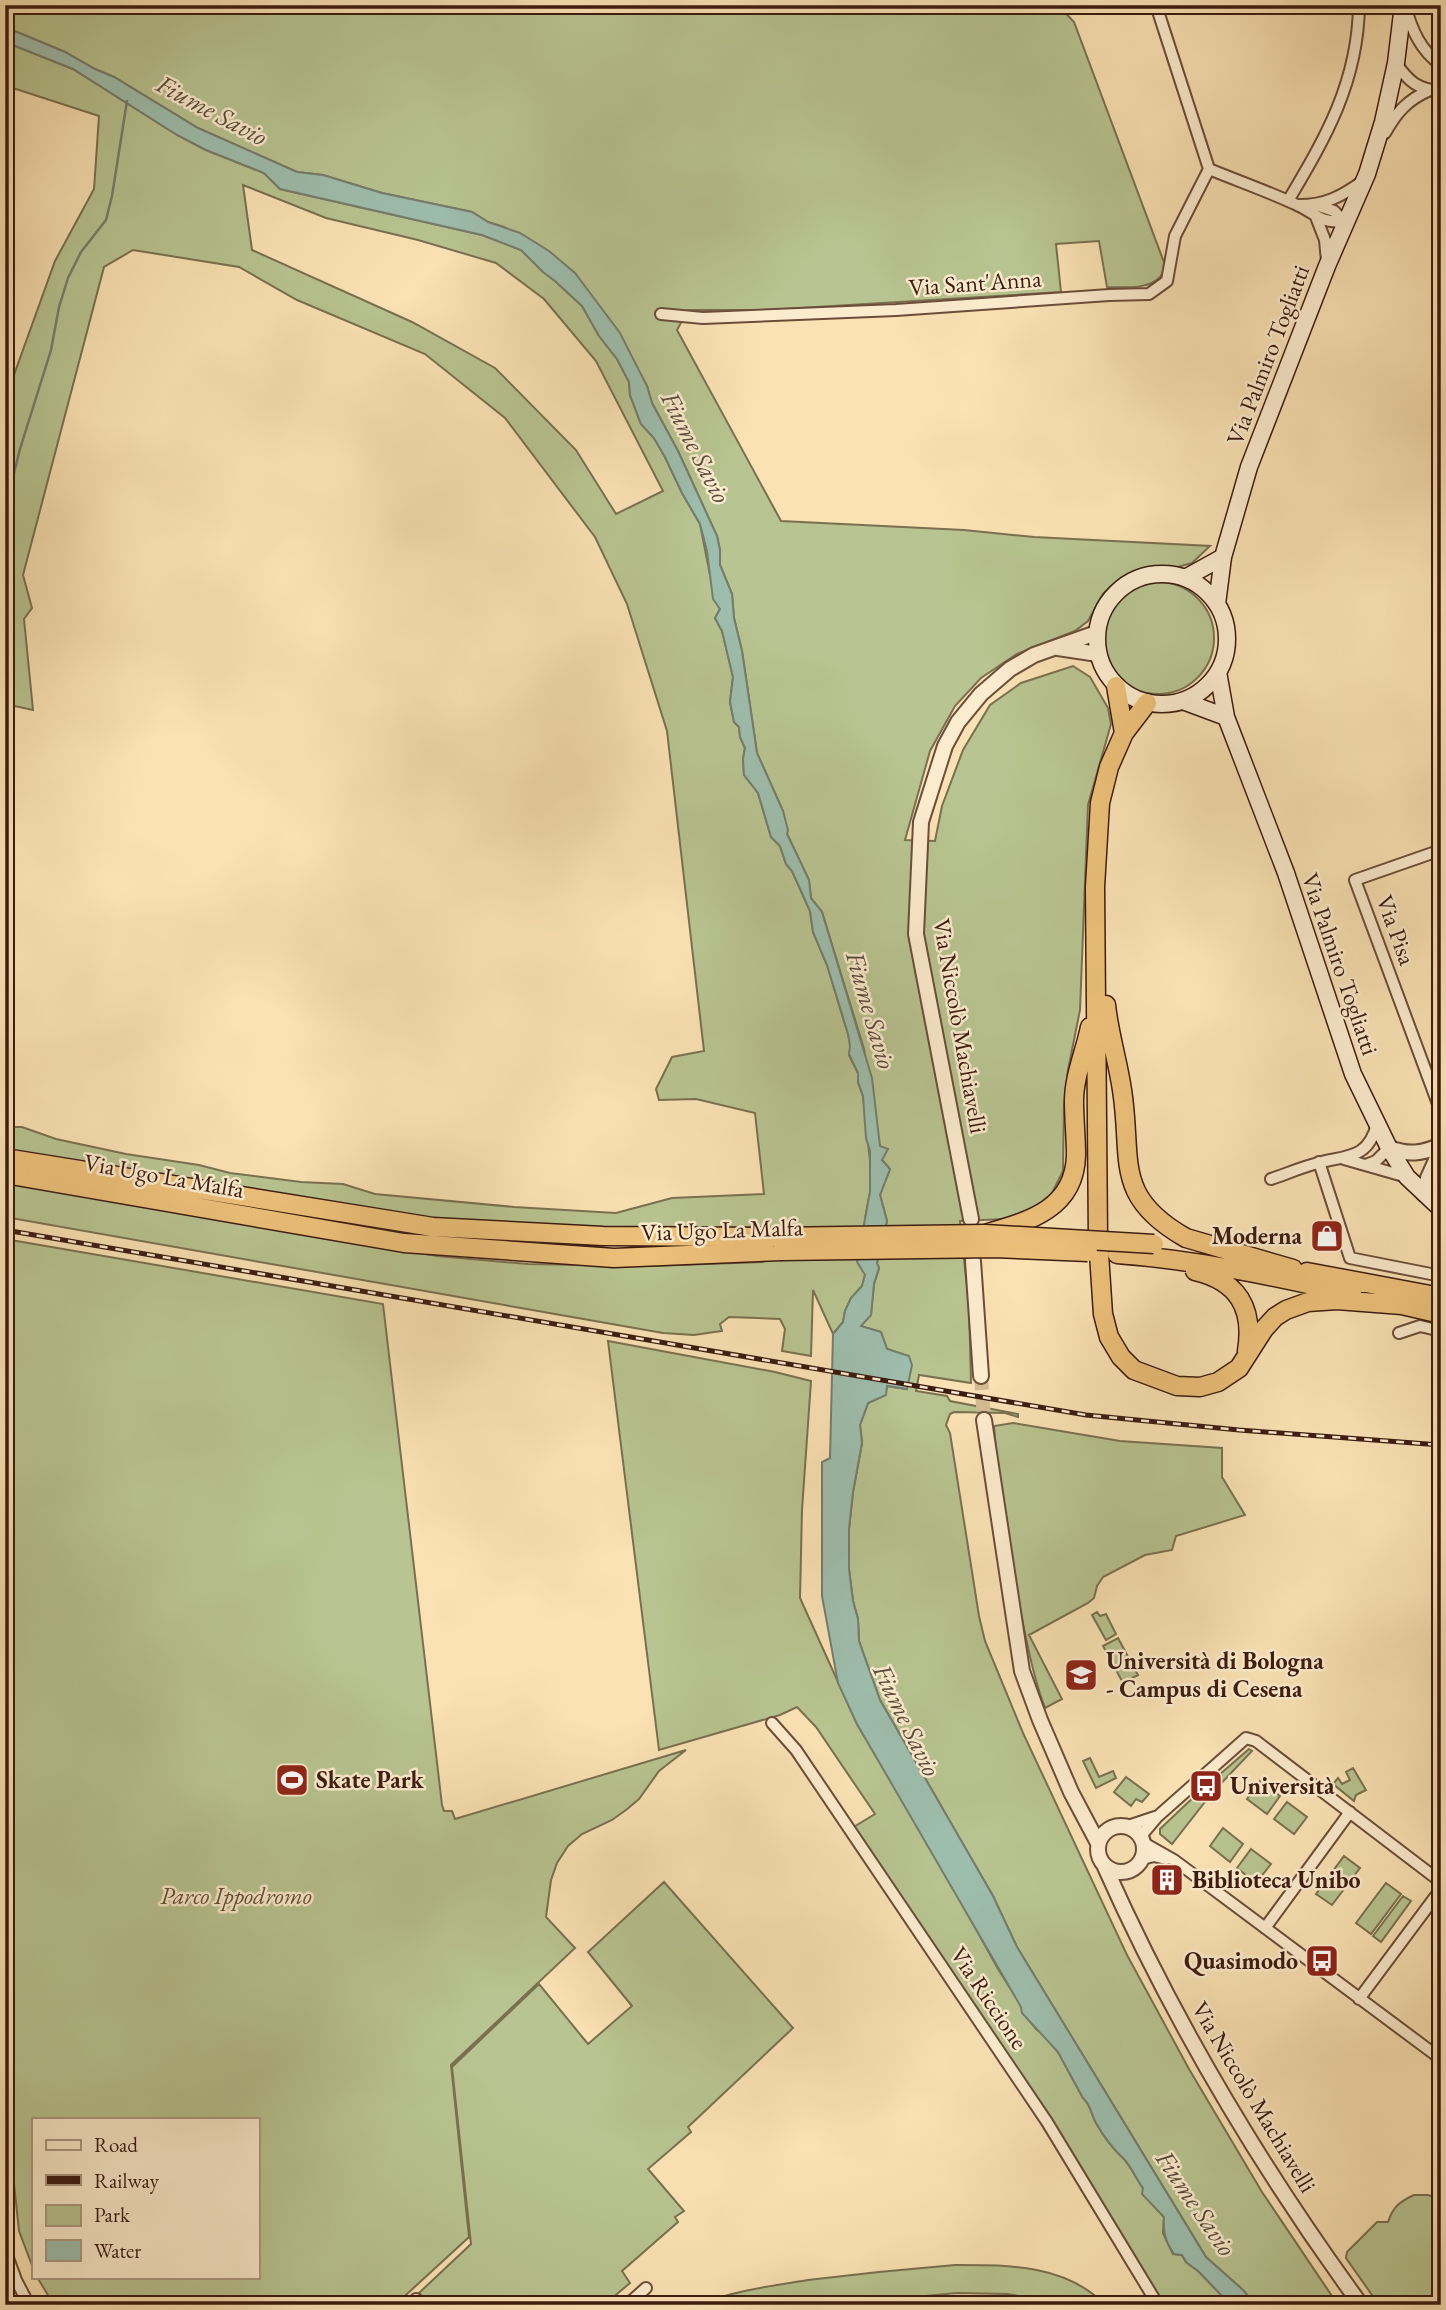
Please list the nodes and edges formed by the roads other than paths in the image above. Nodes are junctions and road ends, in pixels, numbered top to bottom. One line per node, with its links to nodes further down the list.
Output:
1 (1156, 5): 7 (street)
2 (1359, 5): 9 (street)
3 (1404, 5): 4 (main road, Via Palmiro Togliatti); 5 (street)
4 (1396, 63): 6 (street); 8 (main road, Via Palmiro Togliatti)
5 (1441, 65)
6 (1435, 91): 8 (street, Via Palmiro Togliatti)
7 (1209, 169): 9 (street); 15 (street, Via Sant'Anna)
8 (1365, 177): 11 (street); 13 (main road, Via Palmiro Togliatti)
9 (1288, 201): 10 (street)
10 (1299, 205): 11 (street); 12 (street)
11 (1316, 205): 13 (street)
12 (1316, 217): 13 (street); 14 (street)
13 (1345, 222): 14 (main road, Via Palmiro Togliatti)
14 (1327, 266): 16 (main road, Via Palmiro Togliatti)
15 (661, 314)
16 (1223, 557): 17 (main road); 18 (main road, Via Palmiro Togliatti)
17 (1185, 578): 18 (main road); 19 (main road)
18 (1217, 604): 22 (main road)
19 (1096, 633): 20 (street, Via Niccolò Machiavelli); 21 (main road)
20 (1057, 647): 21 (street); 43 (street, Via Niccolò Machiavelli)
21 (1098, 654): 23 (main road)
22 (1218, 672): 24 (main road); 26 (main road, Via Palmiro Togliatti)
23 (1116, 686): 25 (main road); 27 (highway)
24 (1183, 701): 25 (main road); 26 (main road)
25 (1147, 703): 27 (highway)
26 (1226, 717): 32 (main road, Via Palmiro Togliatti)
27 (1124, 733): 29 (highway)
28 (1441, 850): 31 (street, Via Pisa)
29 (1095, 887): 30 (highway); 48 (highway)
30 (1097, 986): 44 (highway, bridge); 55 (highway)
31 (1441, 1112)
32 (1377, 1124): 34 (main road, Via Palmiro Togliatti); 36 (street)
33 (1441, 1147): 34 (street); 42 (street)
34 (1388, 1148): 38 (street); 40 (main road, Via Palmiro Togliatti)
35 (5, 1158): 45 (highway, Via Ugo La Malfa)
36 (1344, 1159): 37 (street); 38 (street)
37 (1319, 1162): 41 (street); 49 (street)
38 (1366, 1165): 40 (street)
39 (5, 1174): 45 (highway, Via Ugo La Malfa)
40 (1407, 1177): 42 (main road, Via Palmiro Togliatti)
41 (1271, 1179)
42 (1435, 1202)
43 (971, 1219)
44 (985, 1234): 45 (highway, Via Ugo La Malfa, bridge); 48 (highway, Via Ugo La Malfa, bridge)
45 (777, 1244): 46 (highway, Via Ugo La Malfa, bridge)
46 (1117, 1254): 51 (highway, Via Ugo La Malfa); 55 (highway)
47 (973, 1261): 56 (street)
48 (1293, 1269): 50 (highway, Via Ugo La Malfa)
49 (1441, 1276)
50 (1441, 1297)
51 (1402, 1305): 52 (highway, Via Ugo La Malfa); 55 (highway)
52 (1441, 1314)
53 (1441, 1331): 54 (street)
54 (1399, 1333)
55 (1246, 1354)
56 (981, 1376)
57 (984, 1420): 59 (street)
58 (772, 1723): 82 (street, Via Riccione)
59 (1079, 1807): 63 (street); 65 (street)
60 (1350, 1812): 61 (street); 70 (street); 73 (street)
61 (1157, 1816): 62 (street); 64 (street)
62 (1128, 1826): 63 (street); 64 (street)
63 (1112, 1827): 65 (street)
64 (1142, 1840): 66 (street); 67 (street)
65 (1098, 1843): 68 (street)
66 (1142, 1860): 67 (street); 69 (street)
67 (1174, 1860): 73 (street)
68 (1105, 1867): 69 (street); 72 (street, Via Niccolò Machiavelli)
69 (1125, 1872): 72 (street)
70 (1441, 1882)
71 (1441, 1889): 74 (street)
72 (1122, 1904): 83 (street, Via Niccolò Machiavelli)
73 (1265, 1928): 74 (street)
74 (1359, 1999): 75 (street)
75 (1441, 2059)
76 (5, 2250): 78 (street)
77 (646, 2288): 81 (street)
78 (29, 2305)
79 (410, 2305): 80 (street)
80 (421, 2305)
81 (627, 2305)
82 (1158, 2305)
83 (1361, 2305)

